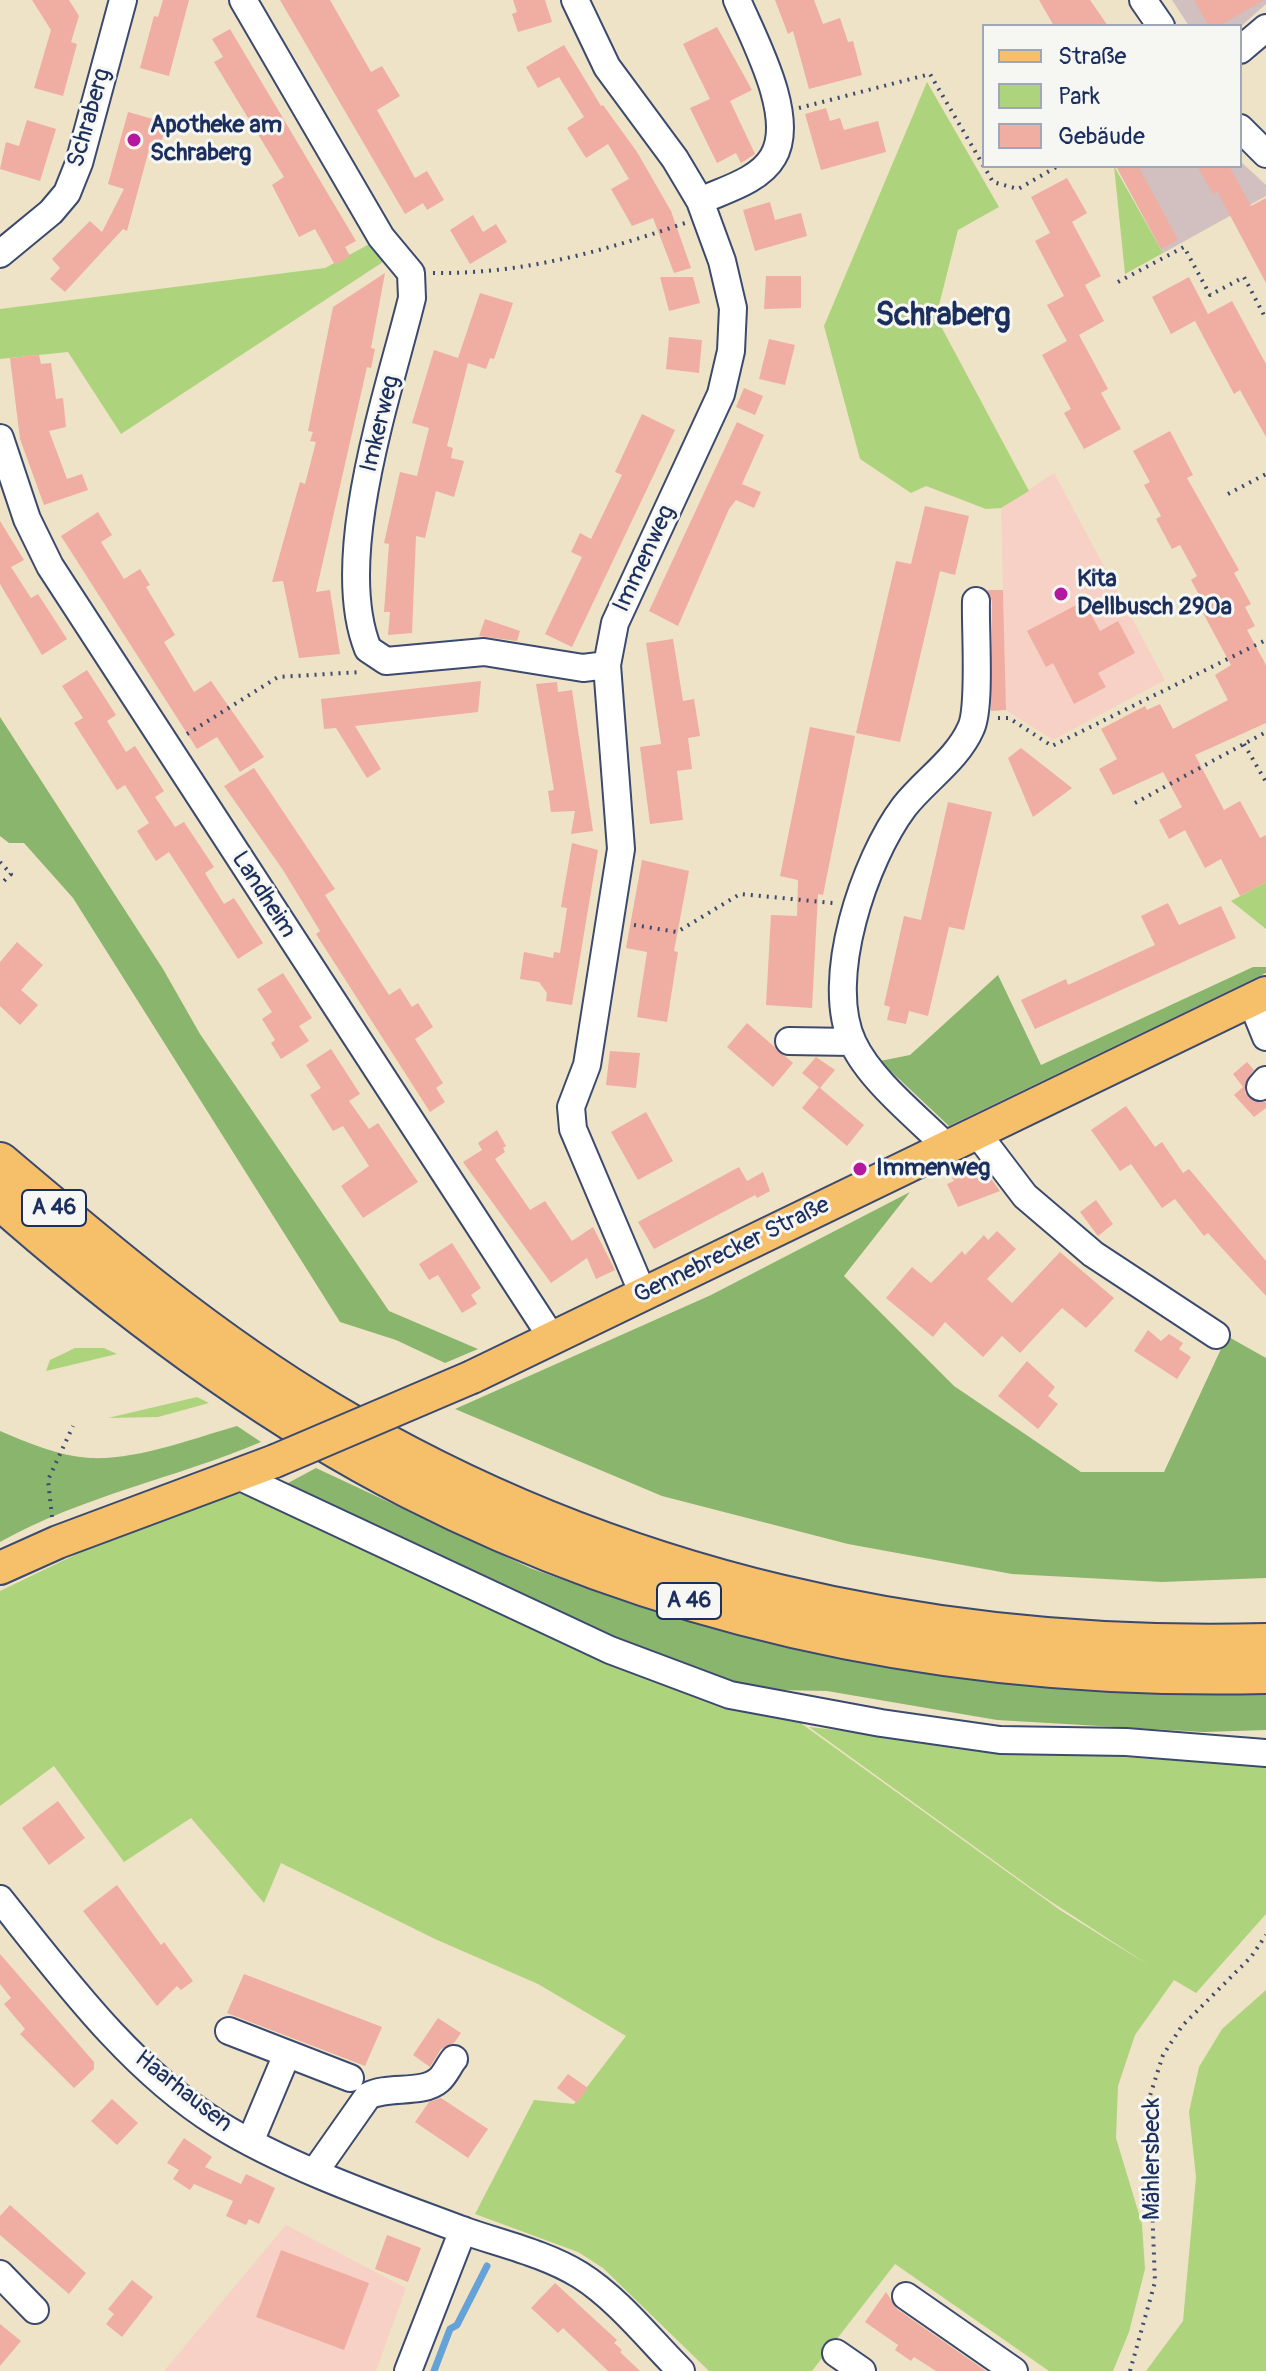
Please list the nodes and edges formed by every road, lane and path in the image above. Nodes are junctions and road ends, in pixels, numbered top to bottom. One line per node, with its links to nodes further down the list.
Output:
1 (100, 0): 6 (street)
2 (243, 0): 18 (street)
3 (575, 0): 16 (street, Immenweg)
4 (737, 0): 10 (street)
5 (1143, 0): 7 (street)
6 (119, 12): 17 (street, Schraberg)
7 (1160, 24)
8 (1266, 28): 9 (street)
9 (1242, 48)
10 (778, 114): 13 (path); 16 (street)
11 (1242, 130): 12 (street)
12 (1266, 154)
13 (982, 163)
14 (985, 168): 15 (path)
15 (1055, 168)
16 (703, 208): 18 (path); 27 (street, Immenweg)
17 (0, 254)
18 (411, 273): 26 (street, Imkerweg)
19 (1118, 282): 20 (path)
20 (1266, 319)
21 (0, 438): 31 (street, Landheim)
22 (1266, 474): 23 (path)
23 (1228, 494)
24 (976, 601): 36 (street)
25 (1266, 640): 28 (path)
26 (375, 656): 27 (street); 31 (path)
27 (607, 665): 37 (street, Immenweg)
28 (1009, 718)
29 (1266, 732): 30 (path)
30 (1244, 744): 32 (path); 33 (path)
31 (167, 747): 48 (street, Landheim)
32 (1266, 782)
33 (1135, 803)
34 (0, 862): 35 (path)
35 (0, 885)
36 (855, 905): 37 (path); 41 (street)
37 (611, 921): 46 (street, Immenweg)
38 (1258, 997): 39 (street); 42 (main road, Gennebrecker Straße)
39 (1266, 1037)
40 (789, 1041): 41 (street)
41 (852, 1042): 43 (street)
42 (977, 1133): 43 (main road, Gennebrecker Straße); 47 (street)
43 (947, 1147): 46 (main road, Gennebrecker Straße)
44 (0, 1162): 53 (highway, A 46)
45 (0, 1200): 54 (highway, A 46)
46 (643, 1294): 48 (main road, Gennebrecker Straße)
47 (1216, 1335)
48 (552, 1338): 50 (main road, Gennebrecker Straße, bridge)
49 (73, 1426): 51 (path)
50 (236, 1475): 52 (main road, Gennebrecker Straße); 55 (street)
51 (52, 1520)
52 (0, 1568)
53 (1266, 1643)
54 (1266, 1674)
55 (1266, 1753)
56 (0, 1899): 62 (street, Haarhausen)
57 (1266, 1935): 73 (path, Mählersbeck)
58 (229, 2031): 59 (street)
59 (287, 2054): 61 (street); 62 (street)
60 (454, 2059): 63 (street)
61 (350, 2078)
62 (250, 2142): 63 (street, Haarhausen)
63 (316, 2170): 64 (street, Haarhausen)
64 (463, 2230): 69 (street); 70 (street, Haarhausen)
65 (0, 2274): 67 (street)
66 (906, 2296): 72 (street)
67 (35, 2310)
68 (836, 2353): 71 (street)
69 (408, 2371)
70 (681, 2371)
71 (862, 2371)
72 (1014, 2371)
73 (1130, 2371)

